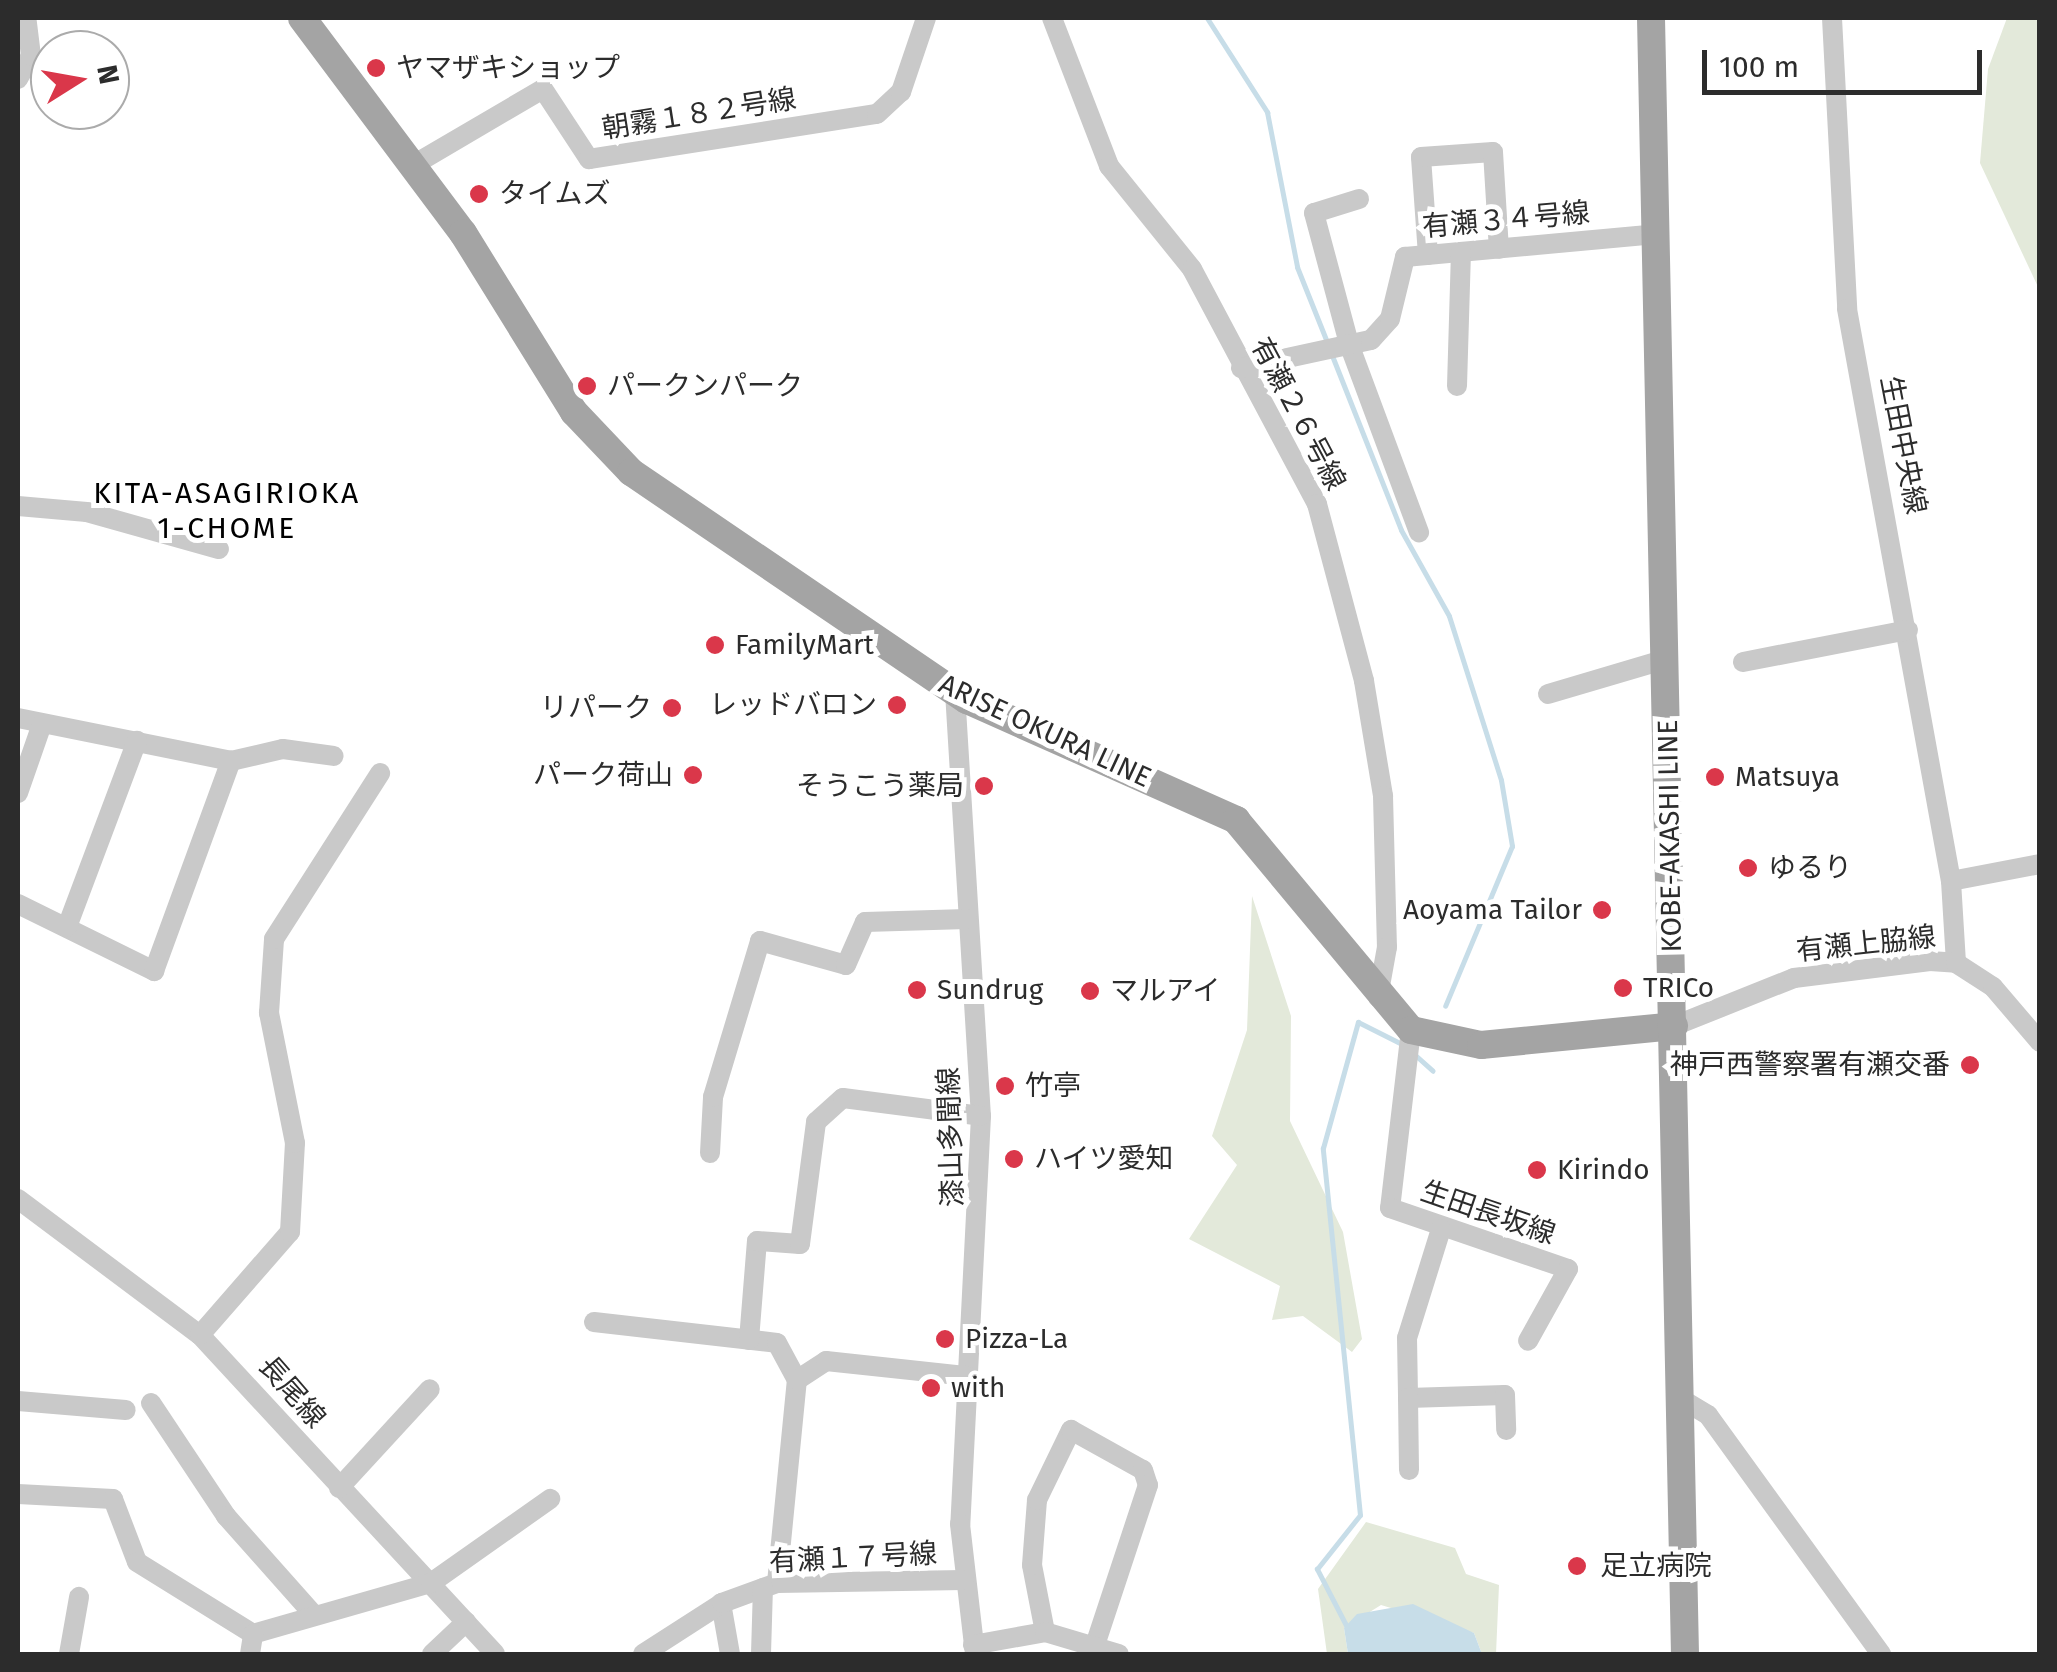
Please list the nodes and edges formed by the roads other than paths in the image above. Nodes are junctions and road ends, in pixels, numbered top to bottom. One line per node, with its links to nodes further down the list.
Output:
1 (26, 18): 7 (street)
2 (302, 18): 8 (main road, ARISE OKURA LINE)
3 (926, 18): 8 (street, 朝霧１８２号線)
4 (1052, 18): 15 (street, 有瀬２６号線)
5 (1651, 18): 10 (main road, KOBE-AKASHI LINE)
6 (1832, 18): 20 (street, 生田中央線)
7 (18, 80)
8 (415, 164): 23 (main road, ARISE OKURA LINE)
9 (1359, 199): 14 (street)
10 (1656, 234): 11 (street, 有瀬３４号線); 21 (main road, KOBE-AKASHI LINE)
11 (1499, 248): 12 (street, 有瀬３４号線); 13 (street)
12 (1462, 252): 13 (street, 有瀬３４号線); 16 (street)
13 (1428, 255): 14 (street, 有瀬３４号線)
14 (1345, 345): 15 (street, 有瀬３４号線); 18 (street)
15 (1241, 368): 38 (street, 有瀬２６号線)
16 (1457, 386)
17 (18, 506): 19 (street)
18 (1418, 532)
19 (219, 550)
20 (1908, 630): 22 (street); 33 (street, 生田中央線)
21 (1666, 659): 24 (street); 39 (main road, KOBE-AKASHI LINE)
22 (1743, 662)
23 (955, 692): 35 (street, 漆山多聞線); 38 (main road, ARISE OKURA LINE)
24 (1548, 694)
25 (18, 718): 26 (street)
26 (42, 724): 27 (street); 31 (street)
27 (137, 740): 29 (street); 36 (street)
28 (334, 756): 29 (street)
29 (231, 761): 36 (street)
30 (380, 773): 47 (street)
31 (18, 793)
32 (2040, 864): 33 (street)
33 (1951, 880): 37 (street, 生田中央線)
34 (18, 904): 36 (street)
35 (967, 920): 42 (street, 漆山多聞線); 43 (street)
36 (67, 927)
37 (1956, 963): 39 (street, 有瀬上脇線); 41 (street, 有瀬上脇線)
38 (1378, 997): 40 (main road, ARISE OKURA LINE)
39 (1674, 1026): 40 (main road); 53 (main road, KOBE-AKASHI LINE)
40 (1411, 1030): 45 (street, 生田長坂線)
41 (2040, 1042)
42 (980, 1116): 48 (street); 50 (street, 漆山多聞線)
43 (710, 1152)
44 (18, 1199): 47 (street, 長尾線)
45 (1441, 1229): 49 (street, 生田長坂線); 54 (street)
46 (594, 1322): 48 (street)
47 (200, 1335): 60 (street, 長尾線)
48 (748, 1340): 51 (street)
49 (1528, 1341)
50 (968, 1376): 51 (street); 63 (street, 漆山多聞線)
51 (798, 1380): 65 (street)
52 (430, 1389): 60 (street)
53 (1678, 1397): 81 (main road, KOBE-AKASHI LINE); 82 (street)
54 (1408, 1398): 58 (street); 59 (street)
55 (18, 1402): 57 (street)
56 (152, 1402): 68 (street)
57 (126, 1410)
58 (1506, 1430)
59 (1409, 1470)
60 (339, 1488): 64 (street, 長尾線)
61 (18, 1494): 71 (street)
62 (550, 1498): 64 (street)
63 (964, 1580): 65 (street, 有瀬１７号線); 73 (street, 漆山多聞線)
64 (431, 1583): 68 (street); 69 (street, 長尾線)
65 (770, 1586): 67 (street, 有瀬１７号線); 79 (street)
66 (79, 1597): 74 (street)
67 (721, 1603): 77 (street, 有瀬１７号線); 78 (street)
68 (314, 1615): 71 (street)
69 (466, 1622): 75 (street); 76 (street, 長尾線)
70 (1045, 1632): 72 (street); 72 (street); 73 (street)
71 (251, 1644)
72 (1095, 1645): 80 (street)
73 (974, 1650)
74 (69, 1654)
75 (432, 1654)
76 (495, 1654)
77 (643, 1654)
78 (730, 1654)
79 (761, 1654)
80 (1119, 1654)
81 (1685, 1654)
82 (1881, 1654)

